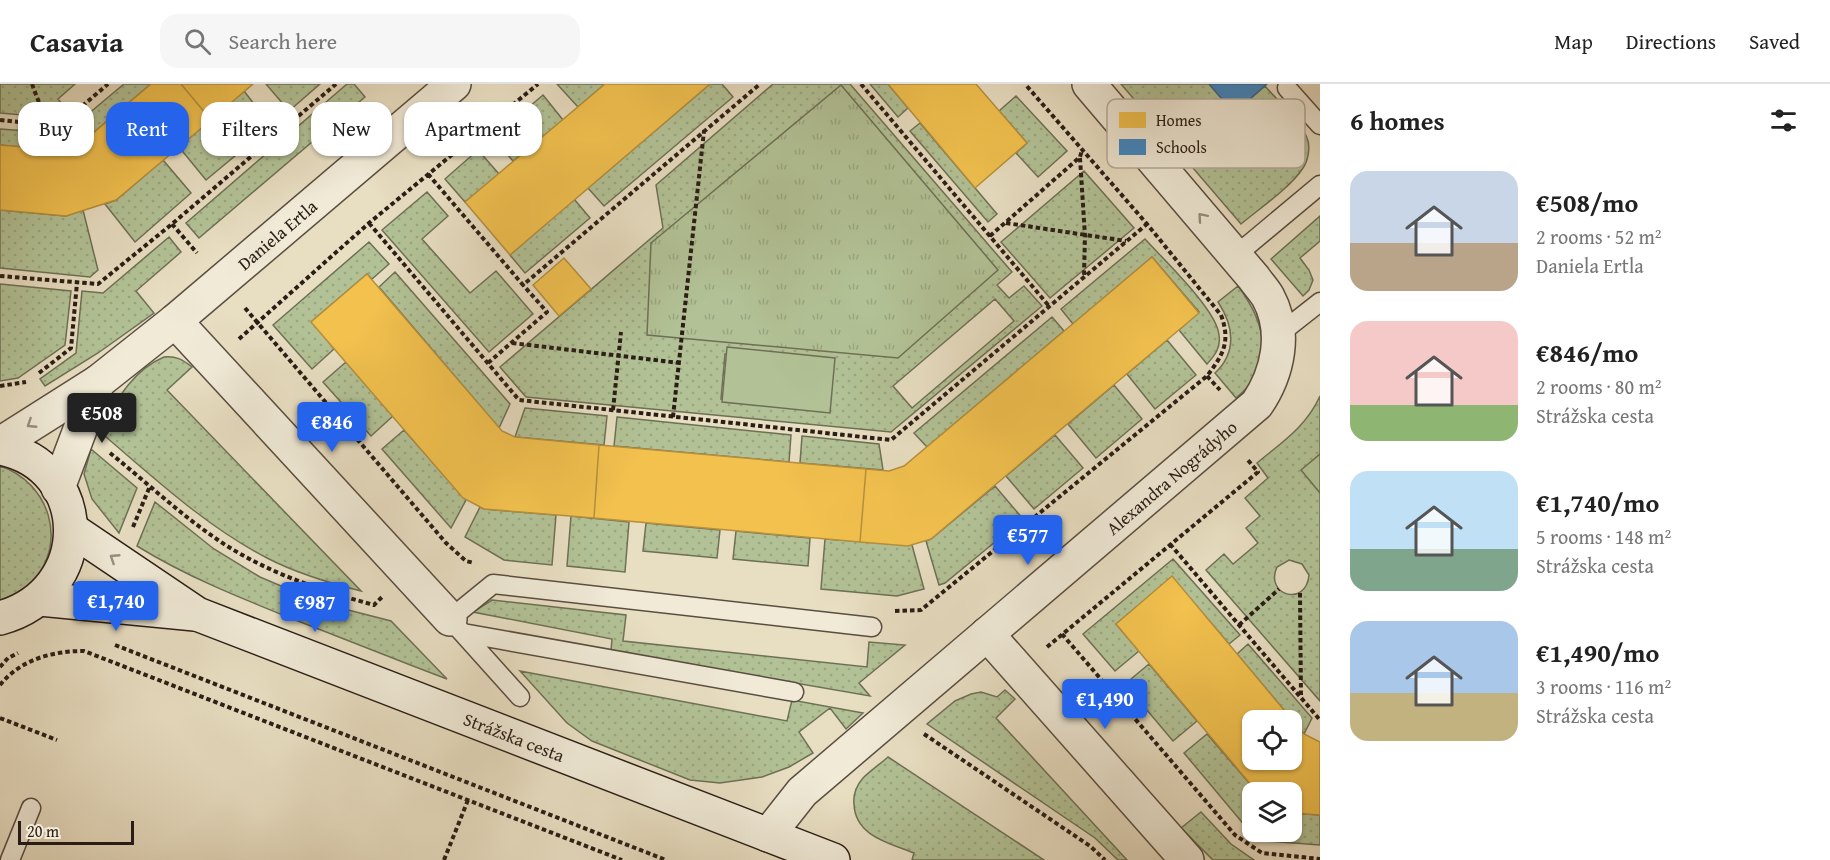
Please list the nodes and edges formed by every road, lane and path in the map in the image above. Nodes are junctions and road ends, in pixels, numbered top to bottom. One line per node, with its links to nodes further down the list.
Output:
1 (32, 84): 12 (path)
2 (108, 84): 13 (path)
3 (336, 84): 27 (path)
4 (454, 84): 40 (street, Daniela Ertla)
5 (538, 84): 23 (path)
6 (760, 84): 19 (path)
7 (861, 84): 29 (path)
8 (1025, 84): 20 (path)
9 (1089, 84): 14 (street, Alexandra Nográdyho, one-way to 9)
10 (1287, 88): 11 (lane)
11 (1297, 99)
12 (39, 102)
13 (87, 102)
14 (1107, 105)
15 (1305, 108): 18 (lane)
16 (0, 120): 17 (path)
17 (18, 122)
18 (1320, 125)
19 (704, 131): 37 (path); 46 (path)
20 (1082, 150): 21 (path); 28 (path)
21 (1080, 157): 26 (path); 30 (path)
22 (1160, 168): 33 (street, Alexandra Nográdyho, one-way to 22)
23 (428, 174): 25 (path); 37 (path)
24 (1320, 185): 33 (lane)
25 (369, 223): 45 (path); 59 (path)
26 (1005, 223): 29 (path); 30 (path)
27 (172, 224): 32 (path); 36 (path)
28 (1147, 224): 31 (path); 64 (path)
29 (990, 236): 39 (path)
30 (1084, 236): 31 (path); 35 (path)
31 (1126, 242): 35 (path)
32 (198, 254)
33 (1244, 267): 42 (street, Alexandra Nográdyho)
34 (0, 276): 36 (path)
35 (1084, 277): 39 (path)
36 (77, 283): 47 (path)
37 (523, 285): 43 (path)
38 (1320, 302): 42 (lane)
39 (1049, 306): 50 (path)
40 (175, 321): 48 (street, Daniela Ertla); 60 (street)
41 (621, 332): 44 (path)
42 (1278, 335): 70 (street, Alexandra Nográdyho)
43 (512, 343): 44 (path); 45 (path)
44 (618, 356): 46 (path); 49 (path)
45 (488, 363): 49 (path)
46 (680, 363): 50 (path)
47 (26, 382)
48 (98, 382): 51 (street, Daniela Ertla, one-way to 51); 55 (street)
49 (613, 410): 50 (path)
50 (673, 417)
51 (0, 446): 55 (street)
52 (102, 446): 54 (path)
53 (1246, 457): 58 (path)
54 (150, 486): 56 (path); 60 (path)
55 (58, 488): 57 (street)
56 (133, 528)
57 (71, 529): 63 (street); 65 (street, Strážska cesta, one-way to 57)
58 (1170, 544): 67 (path); 71 (path)
59 (484, 566)
60 (409, 574): 68 (street)
61 (1279, 589): 67 (path)
62 (1300, 592): 79 (path)
63 (40, 599): 65 (street, Strážska cesta); 66 (street)
64 (887, 612)
65 (197, 614): 86 (street, Strážska cesta)
66 (0, 618)
67 (1239, 625): 79 (path)
68 (457, 626): 69 (lane); 77 (lane); 78 (lane)
69 (872, 627)
70 (987, 634): 86 (street, Alexandra Nográdyho); 94 (street)
71 (1062, 634): 73 (path); 87 (path)
72 (112, 644): 91 (path)
73 (1044, 649)
74 (18, 653): 75 (path)
75 (0, 667)
76 (0, 686): 84 (path)
77 (794, 692)
78 (520, 697)
79 (1301, 698): 81 (path)
80 (0, 718): 83 (path)
81 (1320, 720)
82 (923, 734): 93 (path)
83 (57, 740)
84 (468, 800): 89 (path); 90 (path)
85 (31, 808): 88 (lane)
86 (768, 835): 92 (street, Strážska cesta)
87 (1320, 859)
88 (10, 860)
89 (444, 860)
90 (620, 860)
91 (666, 860)
92 (833, 860)
93 (1105, 860)
94 (1187, 860)

